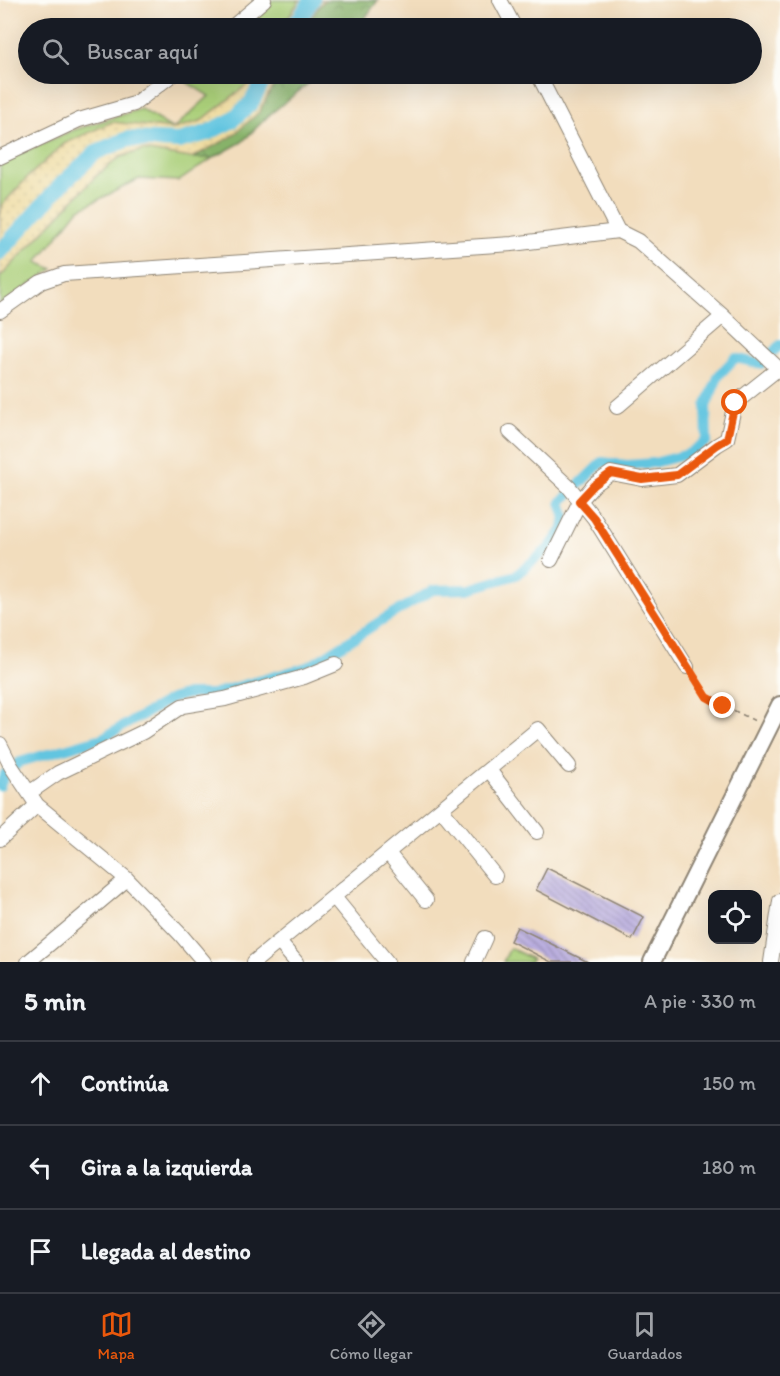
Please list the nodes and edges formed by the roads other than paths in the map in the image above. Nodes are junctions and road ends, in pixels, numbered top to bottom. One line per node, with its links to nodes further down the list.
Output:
1 (264, 0): 3 (street)
2 (500, 0): 4 (street)
3 (243, 18)
4 (510, 18)
5 (159, 84): 7 (street)
6 (543, 84): 8 (street)
7 (0, 157)
8 (618, 231): 9 (street); 10 (street)
9 (0, 311)
10 (723, 316): 11 (street); 12 (street)
11 (779, 369): 14 (street)
12 (617, 407)
13 (510, 432): 14 (street)
14 (575, 494): 15 (street); 17 (street)
15 (551, 560)
16 (336, 664): 22 (street)
17 (687, 667)
18 (780, 705): 41 (main road)
19 (0, 744): 22 (street)
20 (569, 766): 21 (street)
21 (489, 770): 24 (street); 25 (street)
22 (26, 789): 23 (street)
23 (37, 805): 26 (street); 29 (street)
24 (441, 809): 27 (street); 28 (street)
25 (537, 832)
26 (0, 839)
27 (388, 853): 30 (street); 31 (street)
28 (495, 876)
29 (127, 879): 35 (street); 36 (street)
30 (334, 897): 34 (street); 39 (street)
31 (426, 900)
32 (780, 901): 42 (street)
33 (485, 938): 40 (street)
34 (279, 942): 37 (street); 38 (street)
35 (28, 962)
36 (204, 962)
37 (254, 962)
38 (296, 962)
39 (387, 962)
40 (474, 962)
41 (652, 962)
42 (771, 962)

